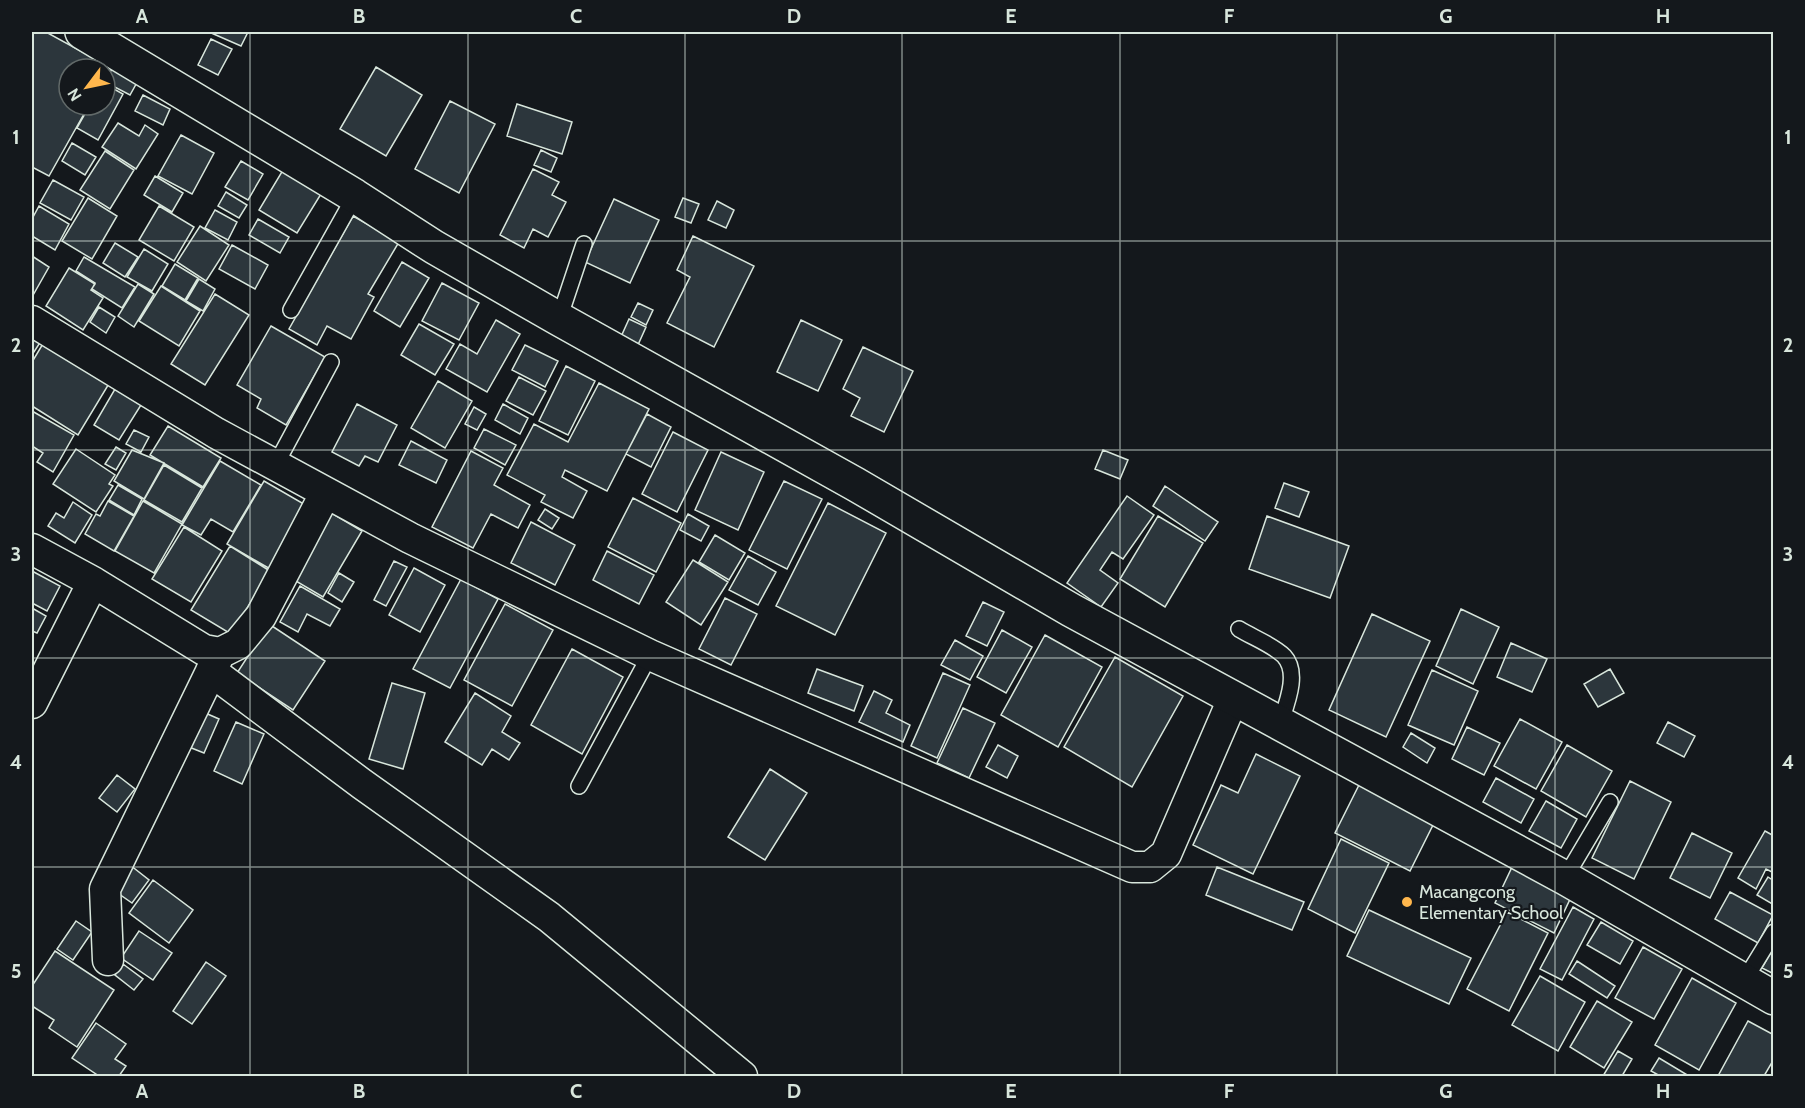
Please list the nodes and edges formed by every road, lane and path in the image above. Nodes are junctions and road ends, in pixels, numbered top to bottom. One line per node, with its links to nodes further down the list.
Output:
1 (82, 32): 2 (street)
2 (116, 41): 3 (street)
3 (356, 196): 5 (lane); 6 (street)
4 (584, 244): 6 (lane)
5 (291, 310)
6 (559, 319): 16 (street)
7 (32, 321): 9 (street)
8 (331, 362): 9 (lane)
9 (275, 466): 10 (street)
10 (325, 494): 14 (street); 15 (street)
11 (32, 549): 12 (street)
12 (93, 582): 15 (street); 17 (street)
13 (1239, 629): 18 (lane)
14 (650, 655): 16 (street); 19 (lane)
15 (216, 662): 23 (street); 26 (street)
16 (1233, 699): 18 (street)
17 (32, 703)
18 (1280, 724): 21 (street)
19 (579, 786)
20 (1610, 802): 21 (lane)
21 (1565, 878): 24 (street)
22 (1773, 932): 24 (lane)
23 (108, 960)
24 (1744, 981): 25 (street)
25 (1773, 998)
26 (742, 1077)

